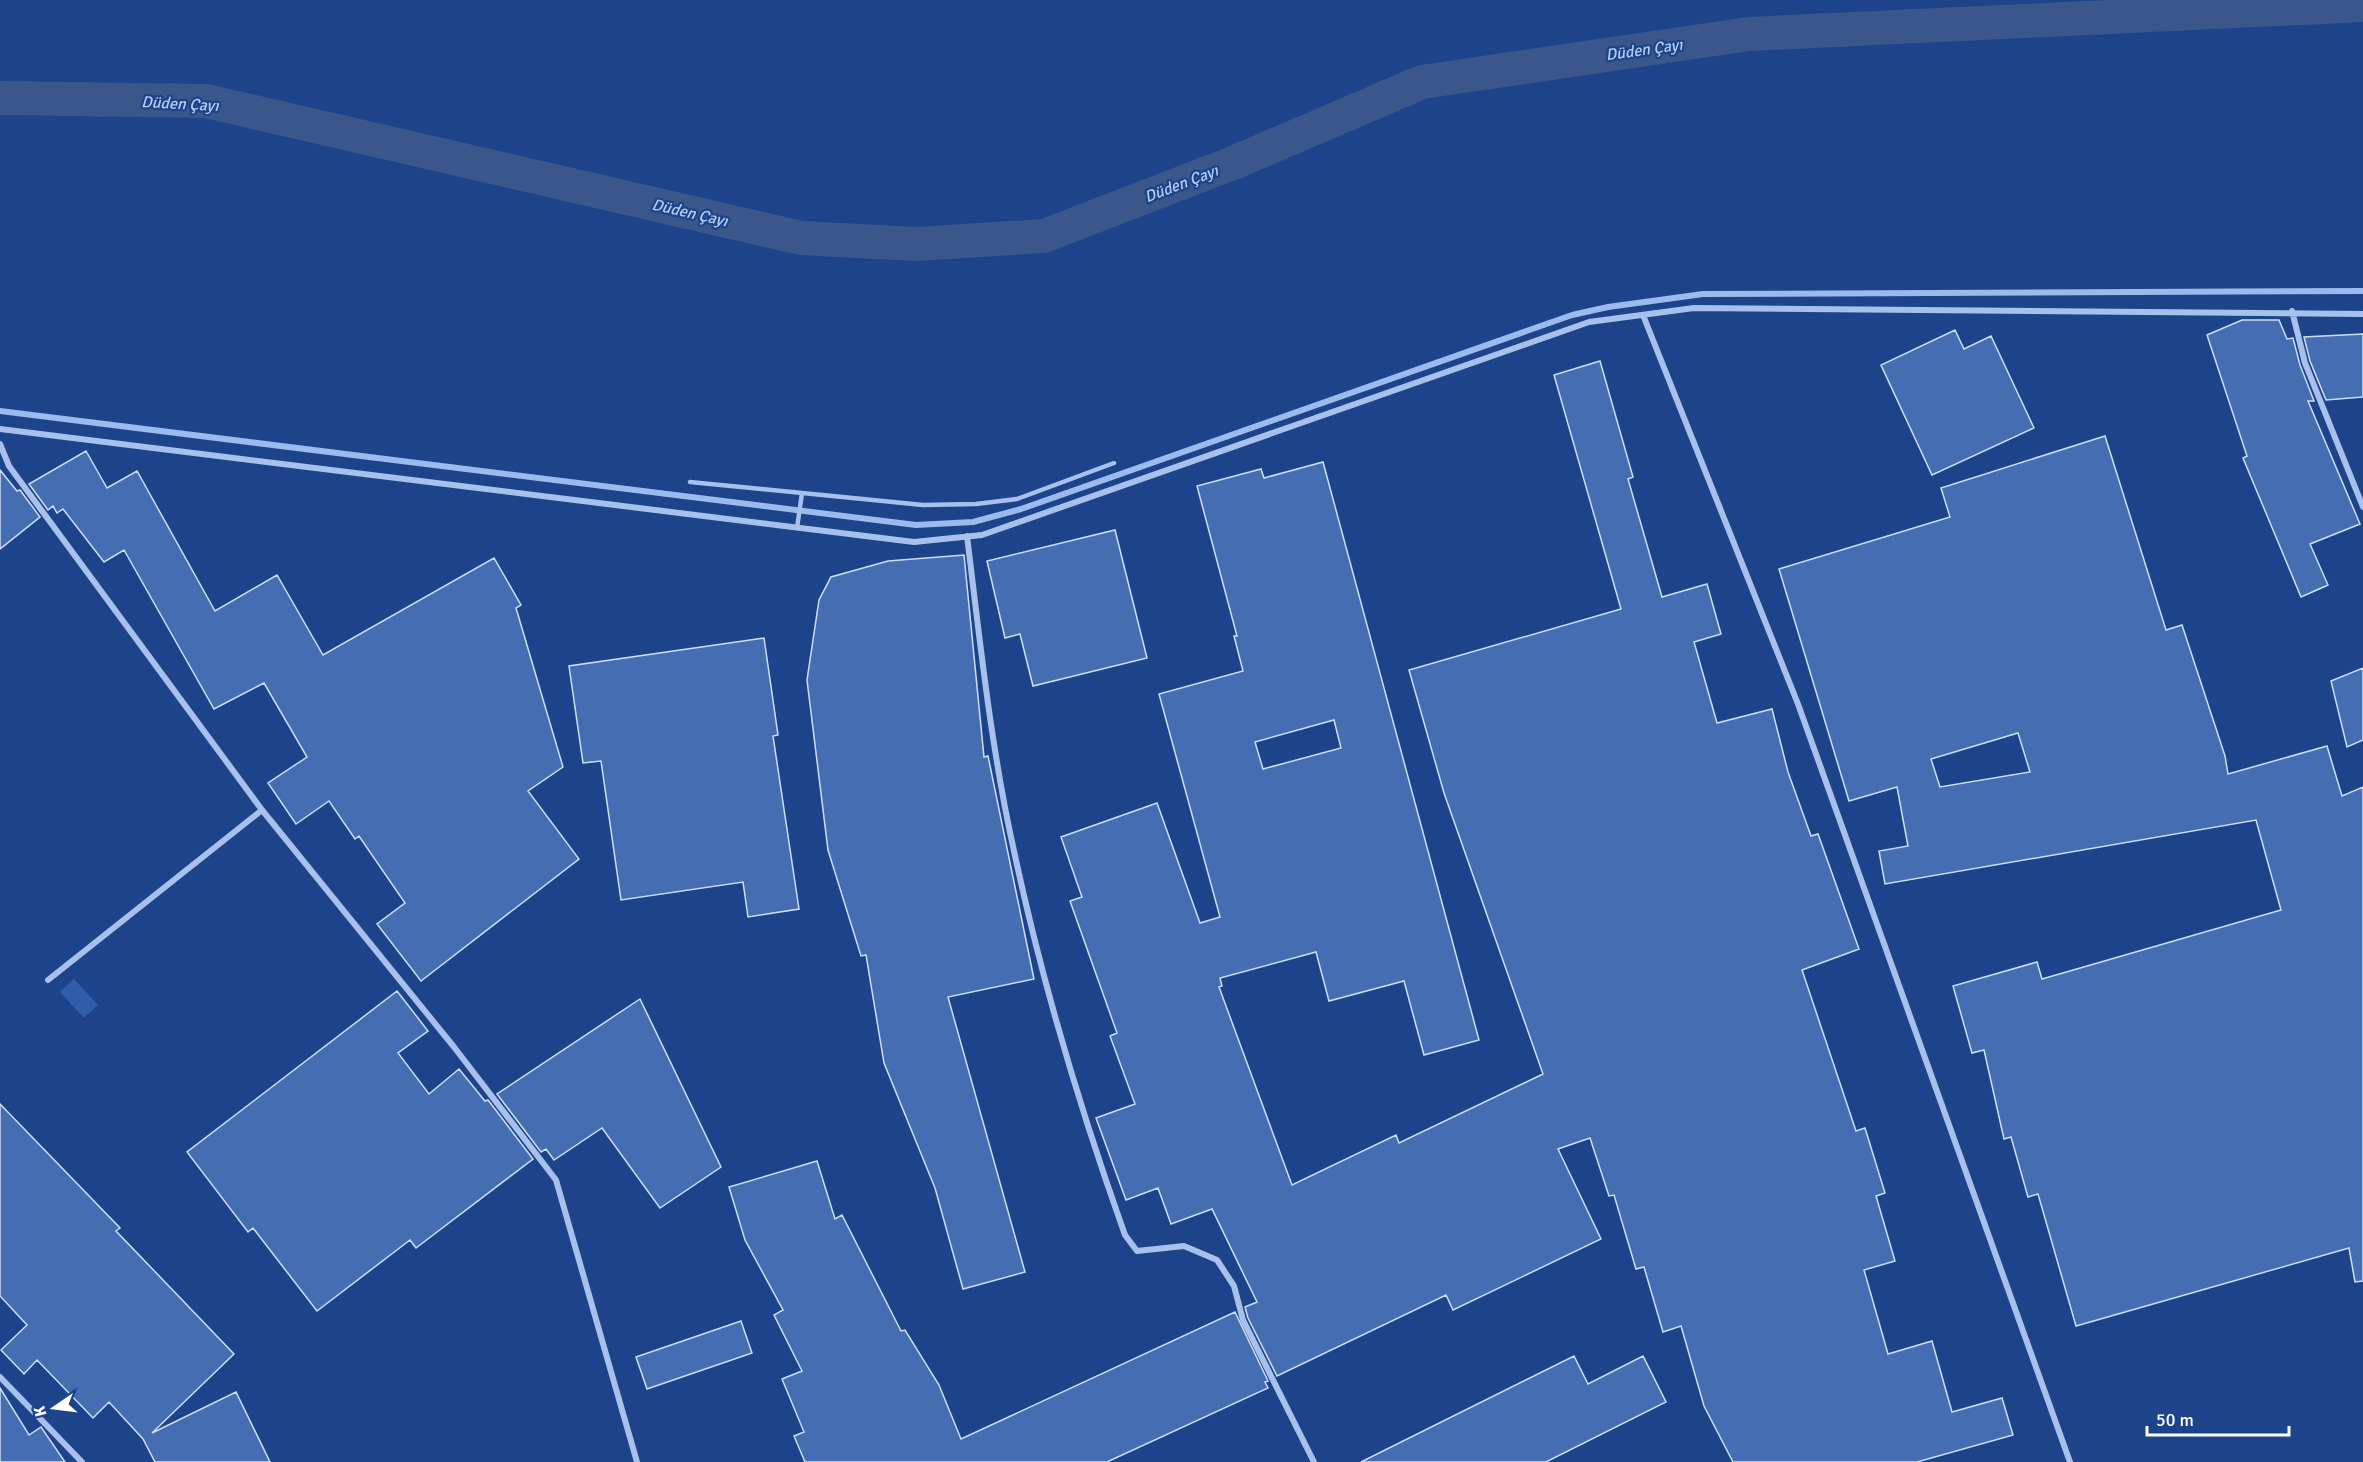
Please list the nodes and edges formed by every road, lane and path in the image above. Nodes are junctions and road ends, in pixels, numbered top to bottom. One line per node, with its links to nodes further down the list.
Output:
1 (2292, 311): 2 (street); 3 (street); 9 (street)
2 (2363, 314)
3 (1643, 315): 11 (street); 18 (street)
4 (0, 429): 10 (street)
5 (0, 444): 12 (street)
6 (1114, 463): 8 (lane)
7 (690, 482): 8 (lane)
8 (802, 493): 10 (lane)
9 (2363, 507)
10 (798, 527): 11 (street)
11 (967, 536): 17 (street)
12 (262, 810): 13 (street); 16 (street)
13 (48, 980)
14 (0, 1377): 15 (street)
15 (82, 1462)
16 (637, 1462)
17 (1314, 1462)
18 (2070, 1462)

